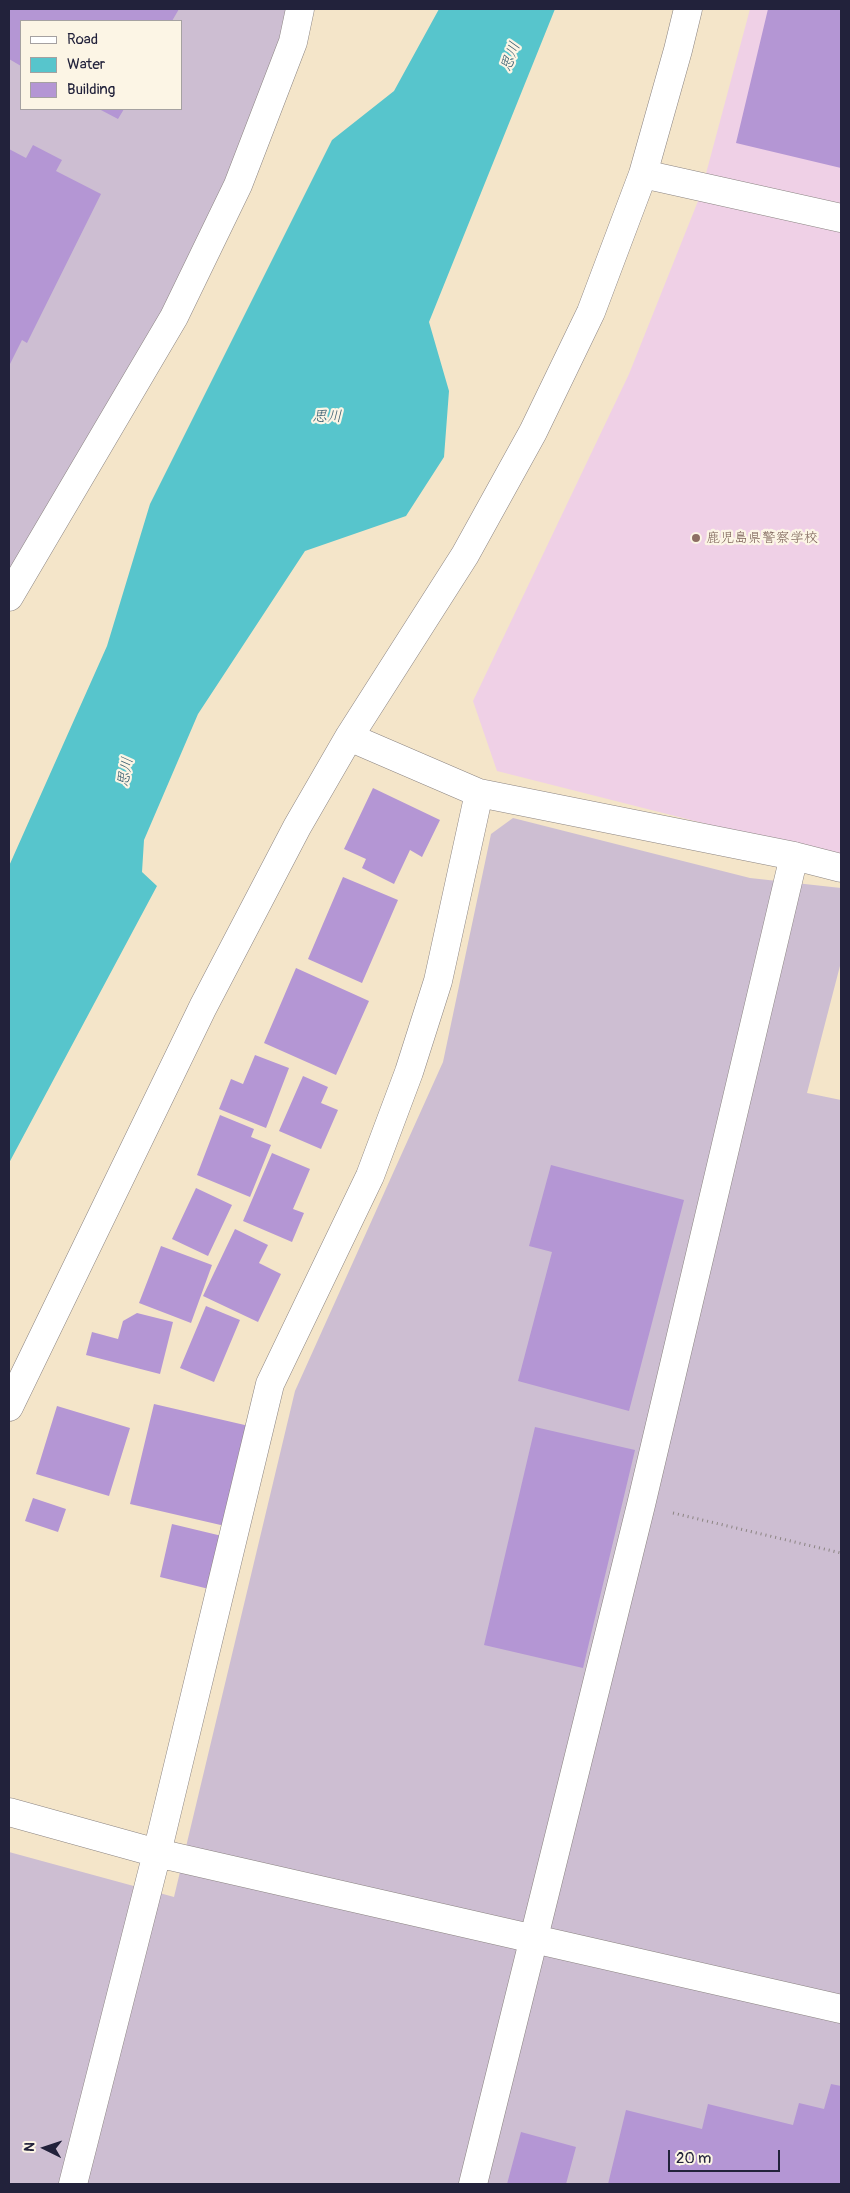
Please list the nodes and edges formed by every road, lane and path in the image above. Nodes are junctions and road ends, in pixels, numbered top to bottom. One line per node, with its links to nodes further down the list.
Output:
1 (300, 9): 5 (street)
2 (688, 9): 3 (street)
3 (643, 174): 4 (street); 6 (street)
4 (841, 218)
5 (9, 597)
6 (350, 737): 7 (street); 10 (street)
7 (479, 793): 8 (street); 14 (street)
8 (794, 856): 9 (street); 11 (street)
9 (841, 868)
10 (9, 1407)
11 (641, 1505): 12 (path); 15 (street)
12 (841, 1553)
13 (9, 1812): 14 (street)
14 (157, 1854): 15 (street); 17 (street)
15 (533, 1939): 16 (street); 18 (street)
16 (841, 2009)
17 (73, 2184)
18 (473, 2184)

